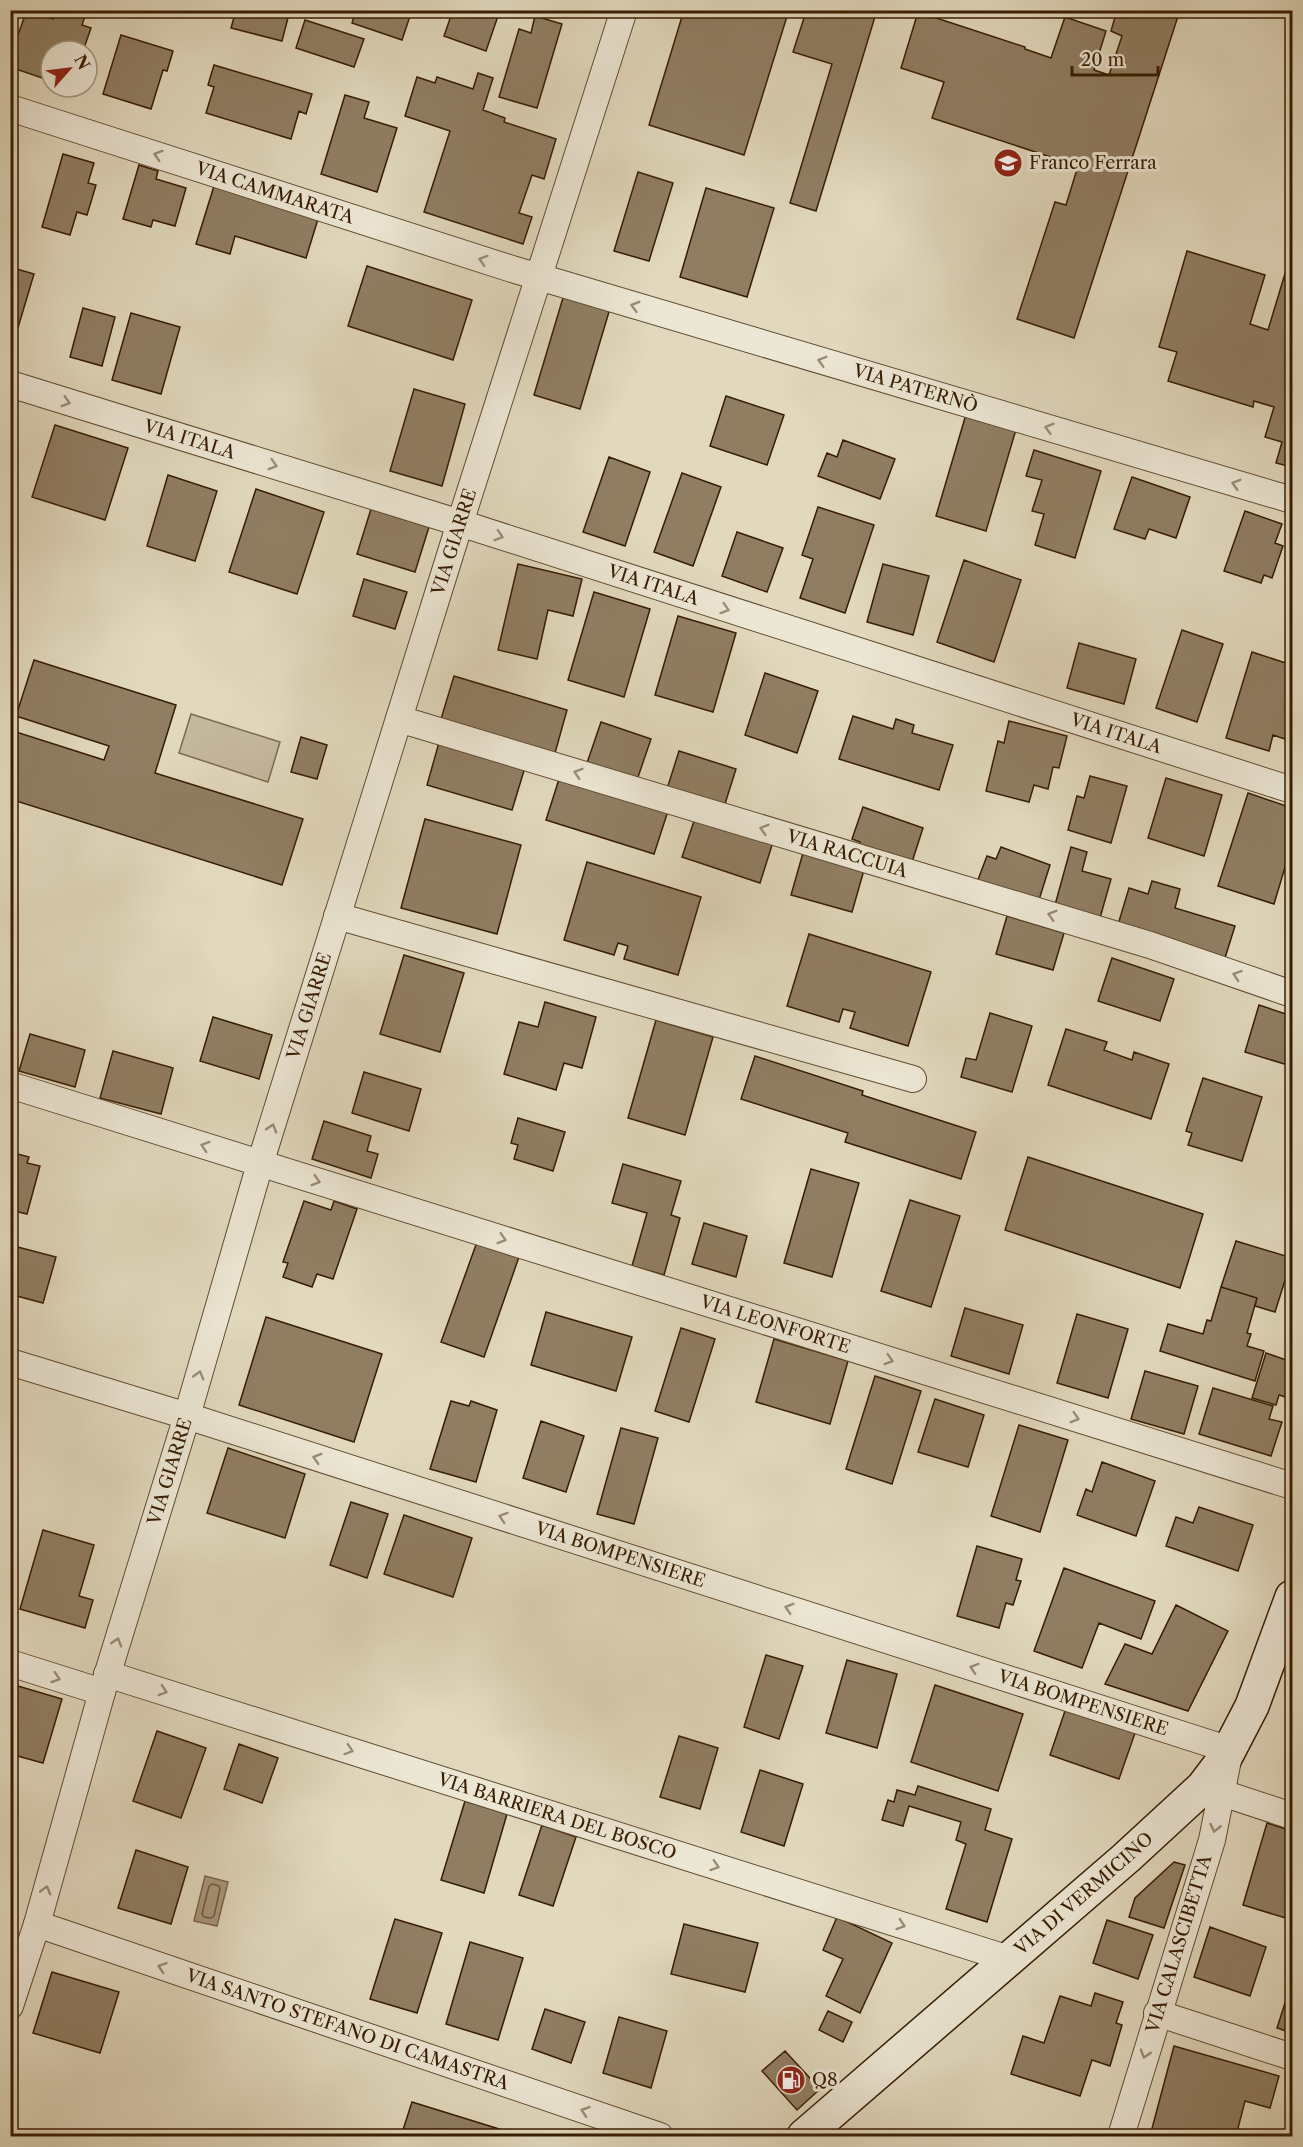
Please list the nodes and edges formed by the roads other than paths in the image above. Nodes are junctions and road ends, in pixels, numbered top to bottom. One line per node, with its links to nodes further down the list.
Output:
1 (622, 11): 3 (street, VIA GIARRE)
2 (10, 108): 3 (street, VIA CAMMARATA, one-way to 2)
3 (539, 277): 5 (street, VIA PATERNÒ, one-way to 3); 6 (street, VIA GIARRE)
4 (10, 384): 6 (street, VIA ITALA, one-way to 6)
5 (1293, 500)
6 (460, 523): 7 (street, VIA GIARRE); 8 (street, VIA ITALA, one-way to 8)
7 (399, 719): 9 (street, VIA GIARRE); 10 (street, VIA RACCUIA, one-way to 7)
8 (1293, 790)
9 (337, 916): 11 (street); 13 (street, VIA GIARRE, one-way to 9)
10 (1293, 994)
11 (913, 1079)
12 (10, 1085): 13 (street, VIA LEONFORTE, one-way to 12)
13 (261, 1164): 15 (street, VIA GIARRE, one-way to 13); 16 (street, VIA LEONFORTE, one-way to 16)
14 (10, 1362): 15 (street, VIA BOMPENSIERE)
15 (187, 1416): 19 (street, VIA GIARRE, one-way to 15); 20 (street, VIA BOMPENSIERE, one-way to 15)
16 (1293, 1486)
17 (1293, 1597): 20 (main road, VIA DI VERMICINO)
18 (10, 1663): 19 (street, VIA BARRIERA DEL BOSCO, one-way to 19)
19 (104, 1683): 23 (street, VIA GIARRE, one-way to 19); 24 (street, VIA BARRIERA DEL BOSCO, one-way to 24)
20 (1230, 1750): 21 (main road, VIA DI VERMICINO)
21 (1213, 1790): 22 (street); 24 (main road, VIA DI VERMICINO); 27 (street, VIA CALASCIBETTA, one-way to 27)
22 (1293, 1816)
23 (37, 1924): 25 (street, VIA GIARRE); 29 (street, VIA SANTO STEFANO DI CAMASTRA, one-way to 23)
24 (1009, 1959): 30 (main road, VIA DI VERMICINO)
25 (16, 1970): 26 (street, VIA GIARRE)
26 (10, 2006)
27 (1157, 2013): 28 (street); 31 (street, VIA CALASCIBETTA, one-way to 31)
28 (1293, 2057)
29 (660, 2136)
30 (804, 2136)
31 (1121, 2136)

